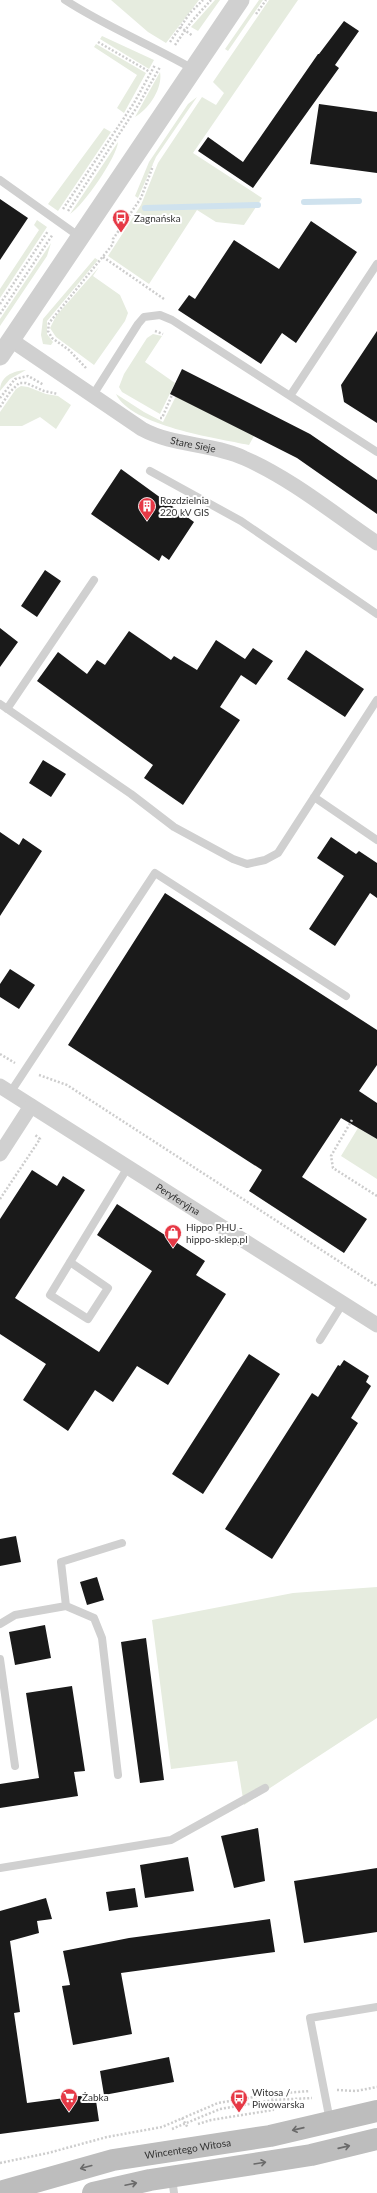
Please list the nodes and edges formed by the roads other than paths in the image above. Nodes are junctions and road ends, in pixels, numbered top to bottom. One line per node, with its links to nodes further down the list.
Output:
1 (65, 0): 3 (lane)
2 (240, 0): 3 (street)
3 (193, 69): 5 (street)
4 (0, 180): 5 (lane)
5 (80, 237): 7 (street)
6 (377, 264): 10 (lane)
7 (11, 340): 8 (street); 9 (street, Stare Sieje)
8 (0, 356)
9 (93, 395): 10 (lane); 13 (street, Stare Sieje)
10 (290, 396): 11 (lane)
11 (377, 452)
12 (150, 471): 15 (lane)
13 (377, 543)
14 (94, 580): 17 (lane)
15 (377, 614)
16 (377, 700): 18 (lane)
17 (4, 706): 18 (lane)
18 (314, 797): 19 (lane)
19 (377, 840)
20 (346, 996): 21 (lane)
21 (5, 1090): 22 (street, Peryferyjna)
22 (31, 1106): 23 (street); 24 (street, Peryferyjna)
23 (0, 1154)
24 (128, 1167): 25 (lane); 26 (street, Peryferyjna)
25 (70, 1262): 25 (lane)
26 (343, 1303): 27 (street, Peryferyjna); 28 (lane)
27 (377, 1325)
28 (320, 1340)
29 (122, 1543): 30 (lane)
30 (66, 1606): 31 (lane); 34 (lane)
31 (0, 1624)
32 (0, 1659): 33 (lane)
33 (15, 1766)
34 (118, 1775)
35 (265, 1788): 36 (lane)
36 (0, 1868)
37 (377, 2007): 39 (lane)
38 (377, 2111): 39 (main road, Wincentego Witosa)
39 (330, 2122): 42 (main road, Wincentego Witosa, one-way to 42)
40 (377, 2139): 41 (main road, one-way to 40)
41 (173, 2185): 43 (main road, one-way to 41)
42 (0, 2192)
43 (94, 2193)

